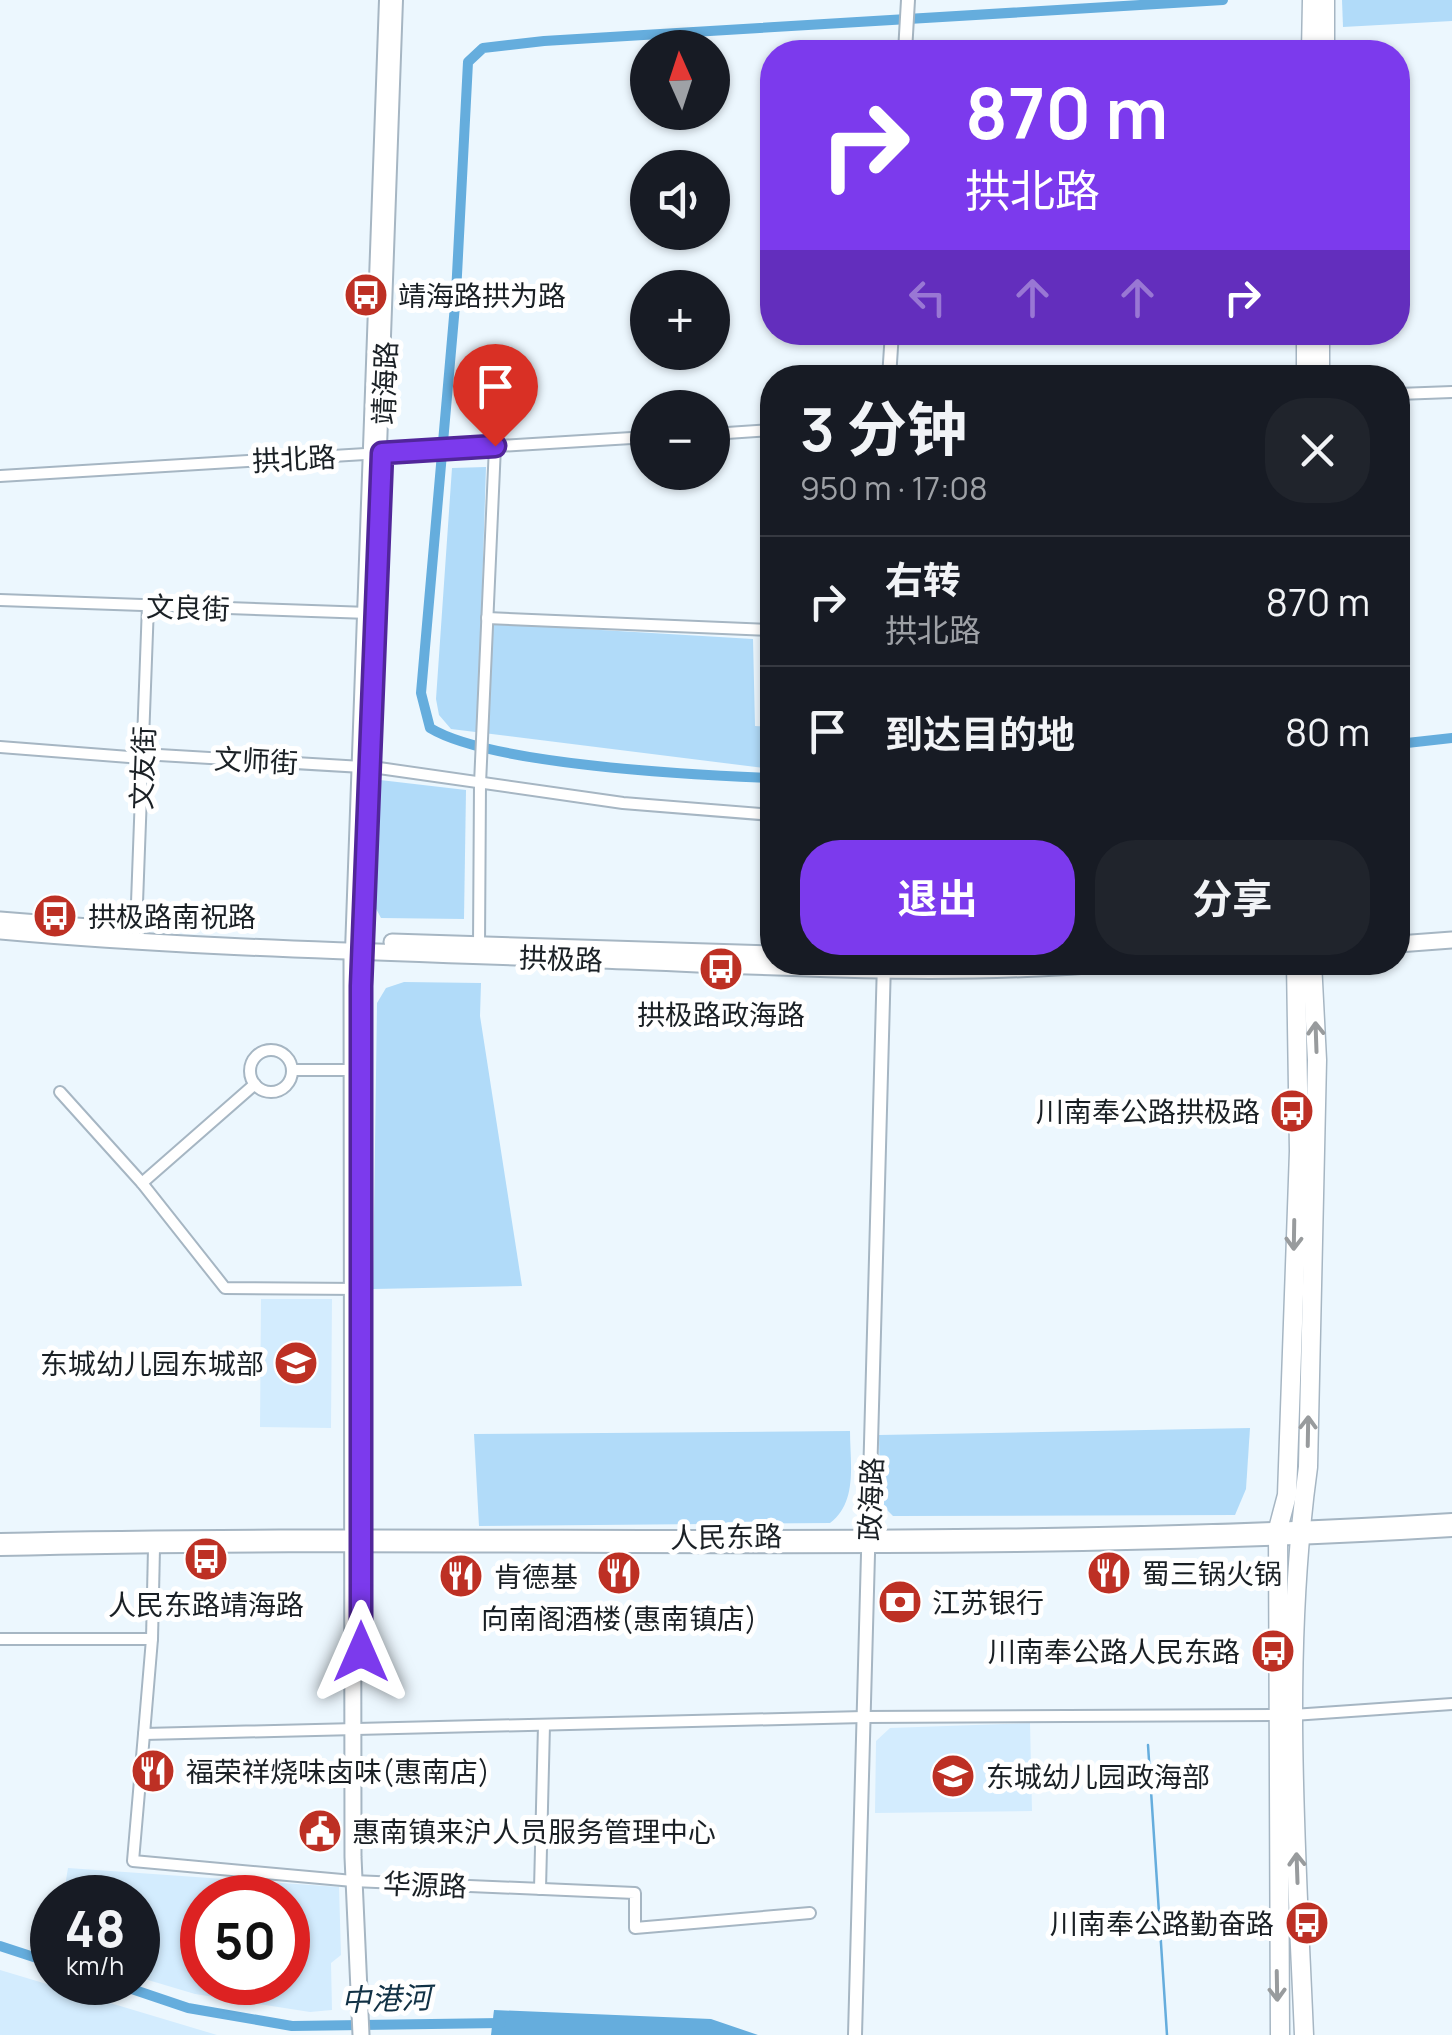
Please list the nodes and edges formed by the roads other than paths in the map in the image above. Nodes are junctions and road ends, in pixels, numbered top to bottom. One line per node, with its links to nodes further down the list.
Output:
1 (386, 0): 14 (street, 靖海路)
2 (396, 0): 14 (street, 靖海路)
3 (908, 0): 5 (street)
4 (1318, 1): 6 (main road); 7 (main road)
5 (906, 40)
6 (1313, 40)
7 (1323, 40)
8 (1452, 392): 9 (street)
9 (1410, 394)
10 (760, 431): 11 (street)
11 (730, 433)
12 (630, 439): 13 (street, 拱北路)
13 (495, 446): 14 (street, 拱北路); 19 (street)
14 (377, 454): 15 (street, 拱北路); 18 (street, 靖海路)
15 (0, 476)
16 (0, 600): 17 (street, 文良街)
17 (148, 606): 18 (street, 文良街); 22 (street, 文友街)
18 (370, 613): 23 (street, 靖海路)
19 (487, 618): 20 (street); 24 (street)
20 (760, 629)
21 (0, 748): 22 (street, 文师街)
22 (142, 756): 23 (street, 文师街); 27 (street, 文友街)
23 (364, 766): 24 (street, 文师街); 34 (street, 靖海路)
24 (480, 784): 25 (street, 文师街); 33 (street)
25 (760, 813)
26 (0, 920): 27 (main road, 拱极路)
27 (136, 930): 34 (main road, 拱极路)
28 (1452, 930): 30 (main road)
29 (0, 931): 34 (main road, 拱极路)
30 (1410, 932)
31 (1452, 940): 32 (main road)
32 (1410, 943)
33 (479, 944): 34 (main road, 拱极路); 35 (main road, 拱极路)
34 (357, 946): 36 (main road, 拱极路); 41 (main road, 靖海路)
35 (760, 954)
36 (760, 961)
37 (884, 975): 50 (street, 政海路)
38 (1296, 975): 49 (main road, one-way to 49)
39 (1313, 975): 48 (main road, one-way to 39)
40 (292, 1070): 41 (street); 42 (street); 42 (street)
41 (356, 1070): 45 (main road, 靖海路)
42 (255, 1084): 44 (street)
43 (60, 1092): 44 (street)
44 (142, 1183): 45 (street)
45 (356, 1290): 52 (main road, 靖海路)
46 (1452, 1520): 48 (street, 人民东路)
47 (1452, 1530): 48 (street, 人民东路)
48 (1300, 1533): 49 (street, 人民东路); 58 (main road)
49 (1278, 1534): 50 (street, 人民东路); 58 (main road)
50 (869, 1539): 52 (street, 人民东路); 59 (street, 政海路)
51 (0, 1540): 52 (street, 人民东路)
52 (356, 1543): 53 (street, 人民东路); 61 (main road, 靖海路)
53 (154, 1548): 54 (street, 人民东路); 56 (street)
54 (0, 1549)
55 (0, 1639): 56 (street)
56 (152, 1639): 62 (street)
57 (1452, 1704): 58 (street)
58 (1284, 1715): 59 (street); 68 (main road, one-way to 68); 69 (main road, one-way to 58)
59 (864, 1717): 60 (street); 67 (street, 政海路)
60 (544, 1725): 61 (street); 64 (street)
61 (357, 1729): 62 (street); 63 (main road, 靖海路)
62 (144, 1734): 63 (street, 华源路)
63 (358, 1881): 64 (street, 华源路); 66 (main road, 靖海路)
64 (540, 1888): 65 (street, 华源路)
65 (810, 1913)
66 (361, 2035)
67 (855, 2035)
68 (1280, 2035)
69 (1304, 2035)

